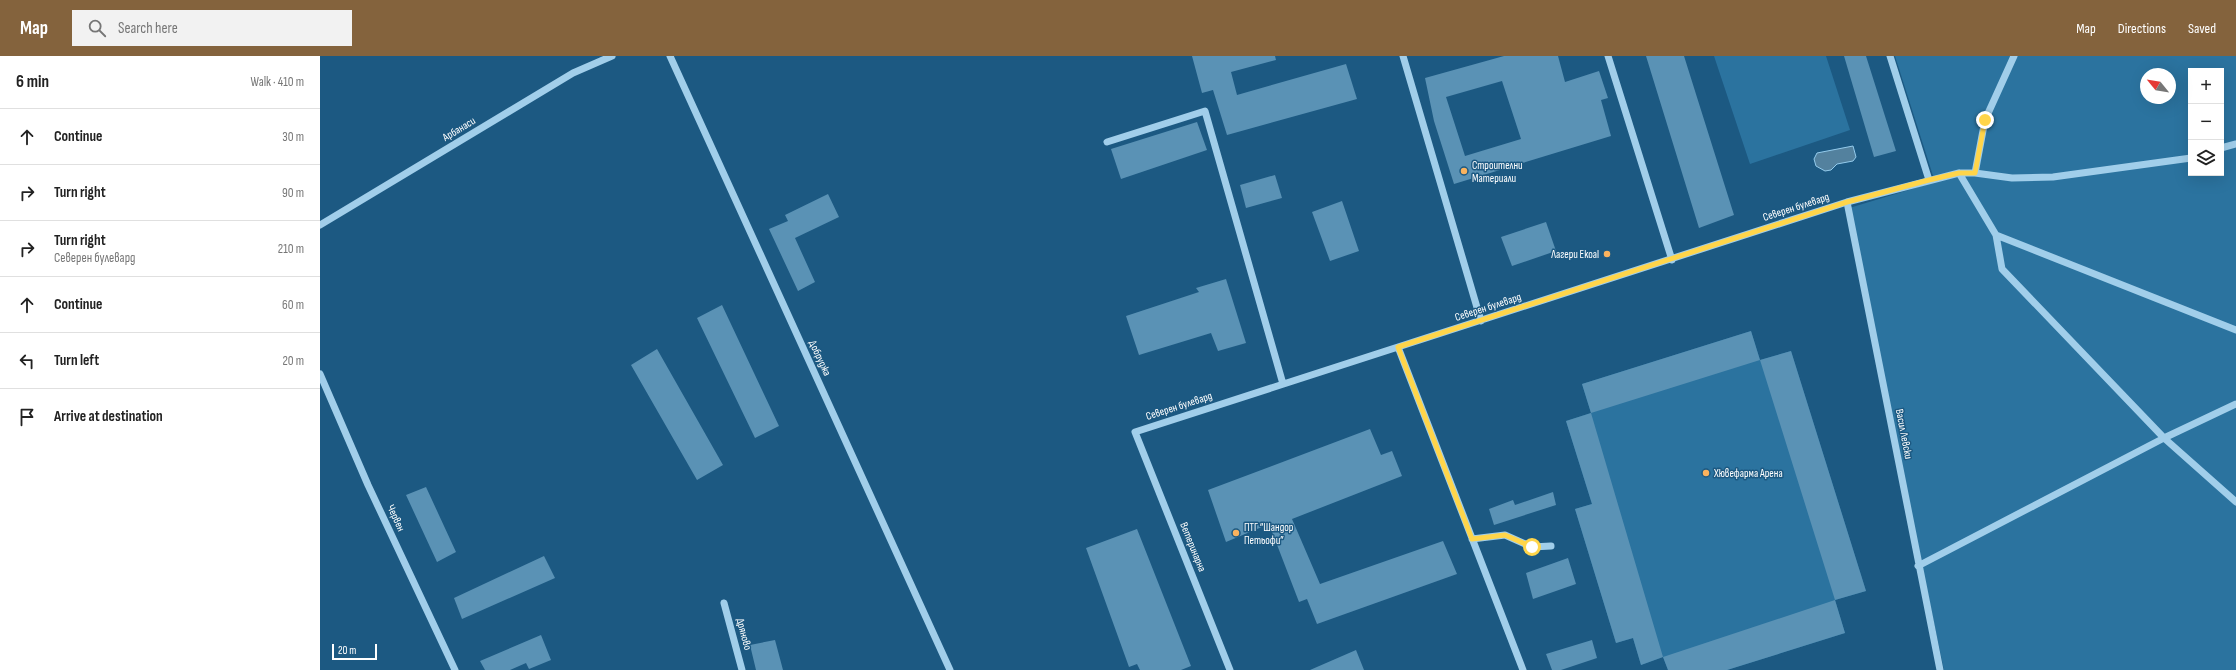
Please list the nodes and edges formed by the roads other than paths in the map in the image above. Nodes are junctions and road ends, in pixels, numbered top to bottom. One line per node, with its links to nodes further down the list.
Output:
1 (612, 56): 15 (street, Арбанаси)
2 (670, 56): 33 (street, Добруджа)
3 (1403, 56): 18 (street)
4 (1608, 56): 17 (street)
5 (1890, 56): 13 (street)
6 (2014, 56): 12 (street)
7 (1107, 142): 22 (street)
8 (2236, 144): 9 (street)
9 (2224, 147)
10 (2188, 158): 12 (street, Северен булевард)
11 (1959, 173): 12 (street, Северен булевард); 13 (street, Северен булевард); 16 (street)
12 (1975, 173)
13 (1929, 180): 14 (street, Северен булевард)
14 (1847, 202): 17 (street, Северен булевард); 29 (street, Васил Левски)
15 (320, 225)
16 (1996, 235): 19 (street); 25 (street)
17 (1672, 260): 18 (street, Северен булевард)
18 (1481, 321): 20 (street, Северен булевард)
19 (2236, 330)
20 (1398, 347): 22 (street, Северен булевард); 27 (street)
21 (320, 374): 31 (street, Червен)
22 (1283, 384): 24 (street, Северен булевард)
23 (2236, 404): 25 (street)
24 (1135, 432): 34 (street, Ветеринарна)
25 (2164, 438): 26 (street); 29 (street)
26 (2236, 502)
27 (1472, 539): 28 (street); 35 (street)
28 (1551, 546)
29 (1918, 566): 36 (street, Васил Левски)
30 (724, 603): 32 (street, Дряново)
31 (455, 670)
32 (742, 670)
33 (950, 670)
34 (1230, 670)
35 (1523, 670)
36 (1940, 670)

